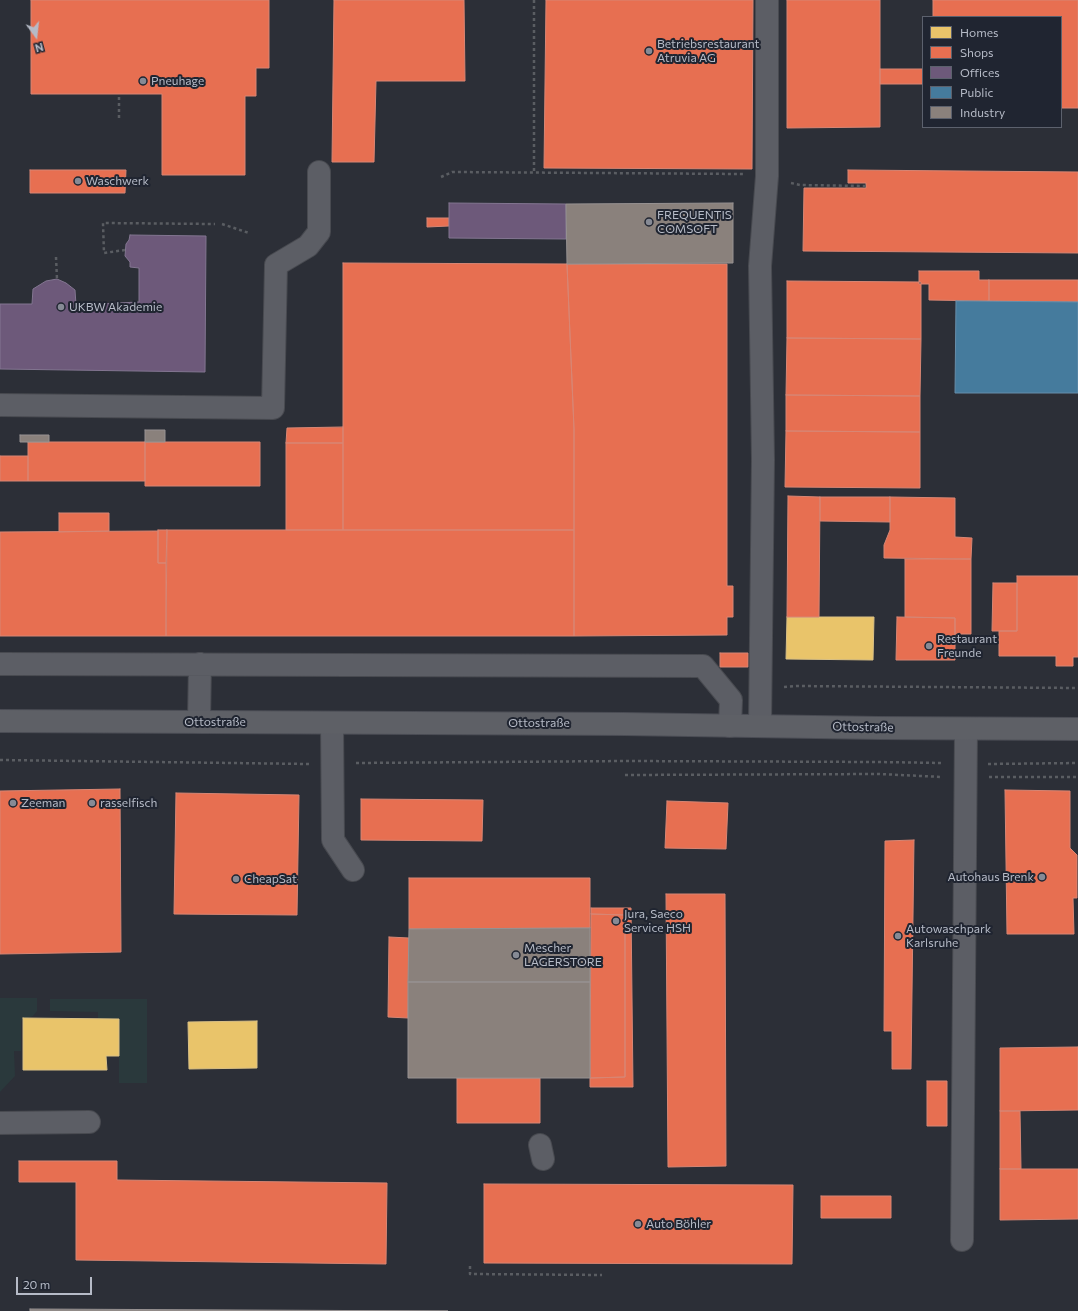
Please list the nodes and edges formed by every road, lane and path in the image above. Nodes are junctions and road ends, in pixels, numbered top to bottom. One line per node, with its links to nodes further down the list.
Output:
1 (534, 0): 6 (path)
2 (768, 0): 7 (lane)
3 (119, 94): 4 (path)
4 (119, 118)
5 (319, 172): 16 (lane)
6 (534, 172): 7 (path); 8 (path)
7 (767, 176): 9 (path); 20 (lane)
8 (441, 177)
9 (866, 186)
10 (215, 224): 13 (path)
11 (222, 224): 12 (path)
12 (249, 233)
13 (125, 250)
14 (56, 257): 15 (path)
15 (57, 278)
16 (0, 405)
17 (0, 664): 18 (lane)
18 (200, 664): 22 (lane); 24 (lane)
19 (1078, 688): 20 (path)
20 (760, 690): 25 (lane)
21 (0, 721): 22 (main road, Ottostraße)
22 (199, 722): 23 (main road, Ottostraße)
23 (332, 722): 24 (main road, Ottostraße); 33 (lane)
24 (730, 726): 25 (main road, Ottostraße)
25 (760, 726): 26 (main road, Ottostraße)
26 (966, 729): 27 (main road, Ottostraße); 30 (lane)
27 (1078, 729)
28 (625, 761): 30 (path)
29 (1078, 763): 30 (path)
30 (966, 771): 31 (path); 32 (path); 36 (lane)
31 (625, 775)
32 (1078, 777)
33 (353, 870)
34 (89, 1122): 35 (lane)
35 (0, 1123)
36 (962, 1240)
37 (470, 1266): 38 (path)
38 (602, 1275)

